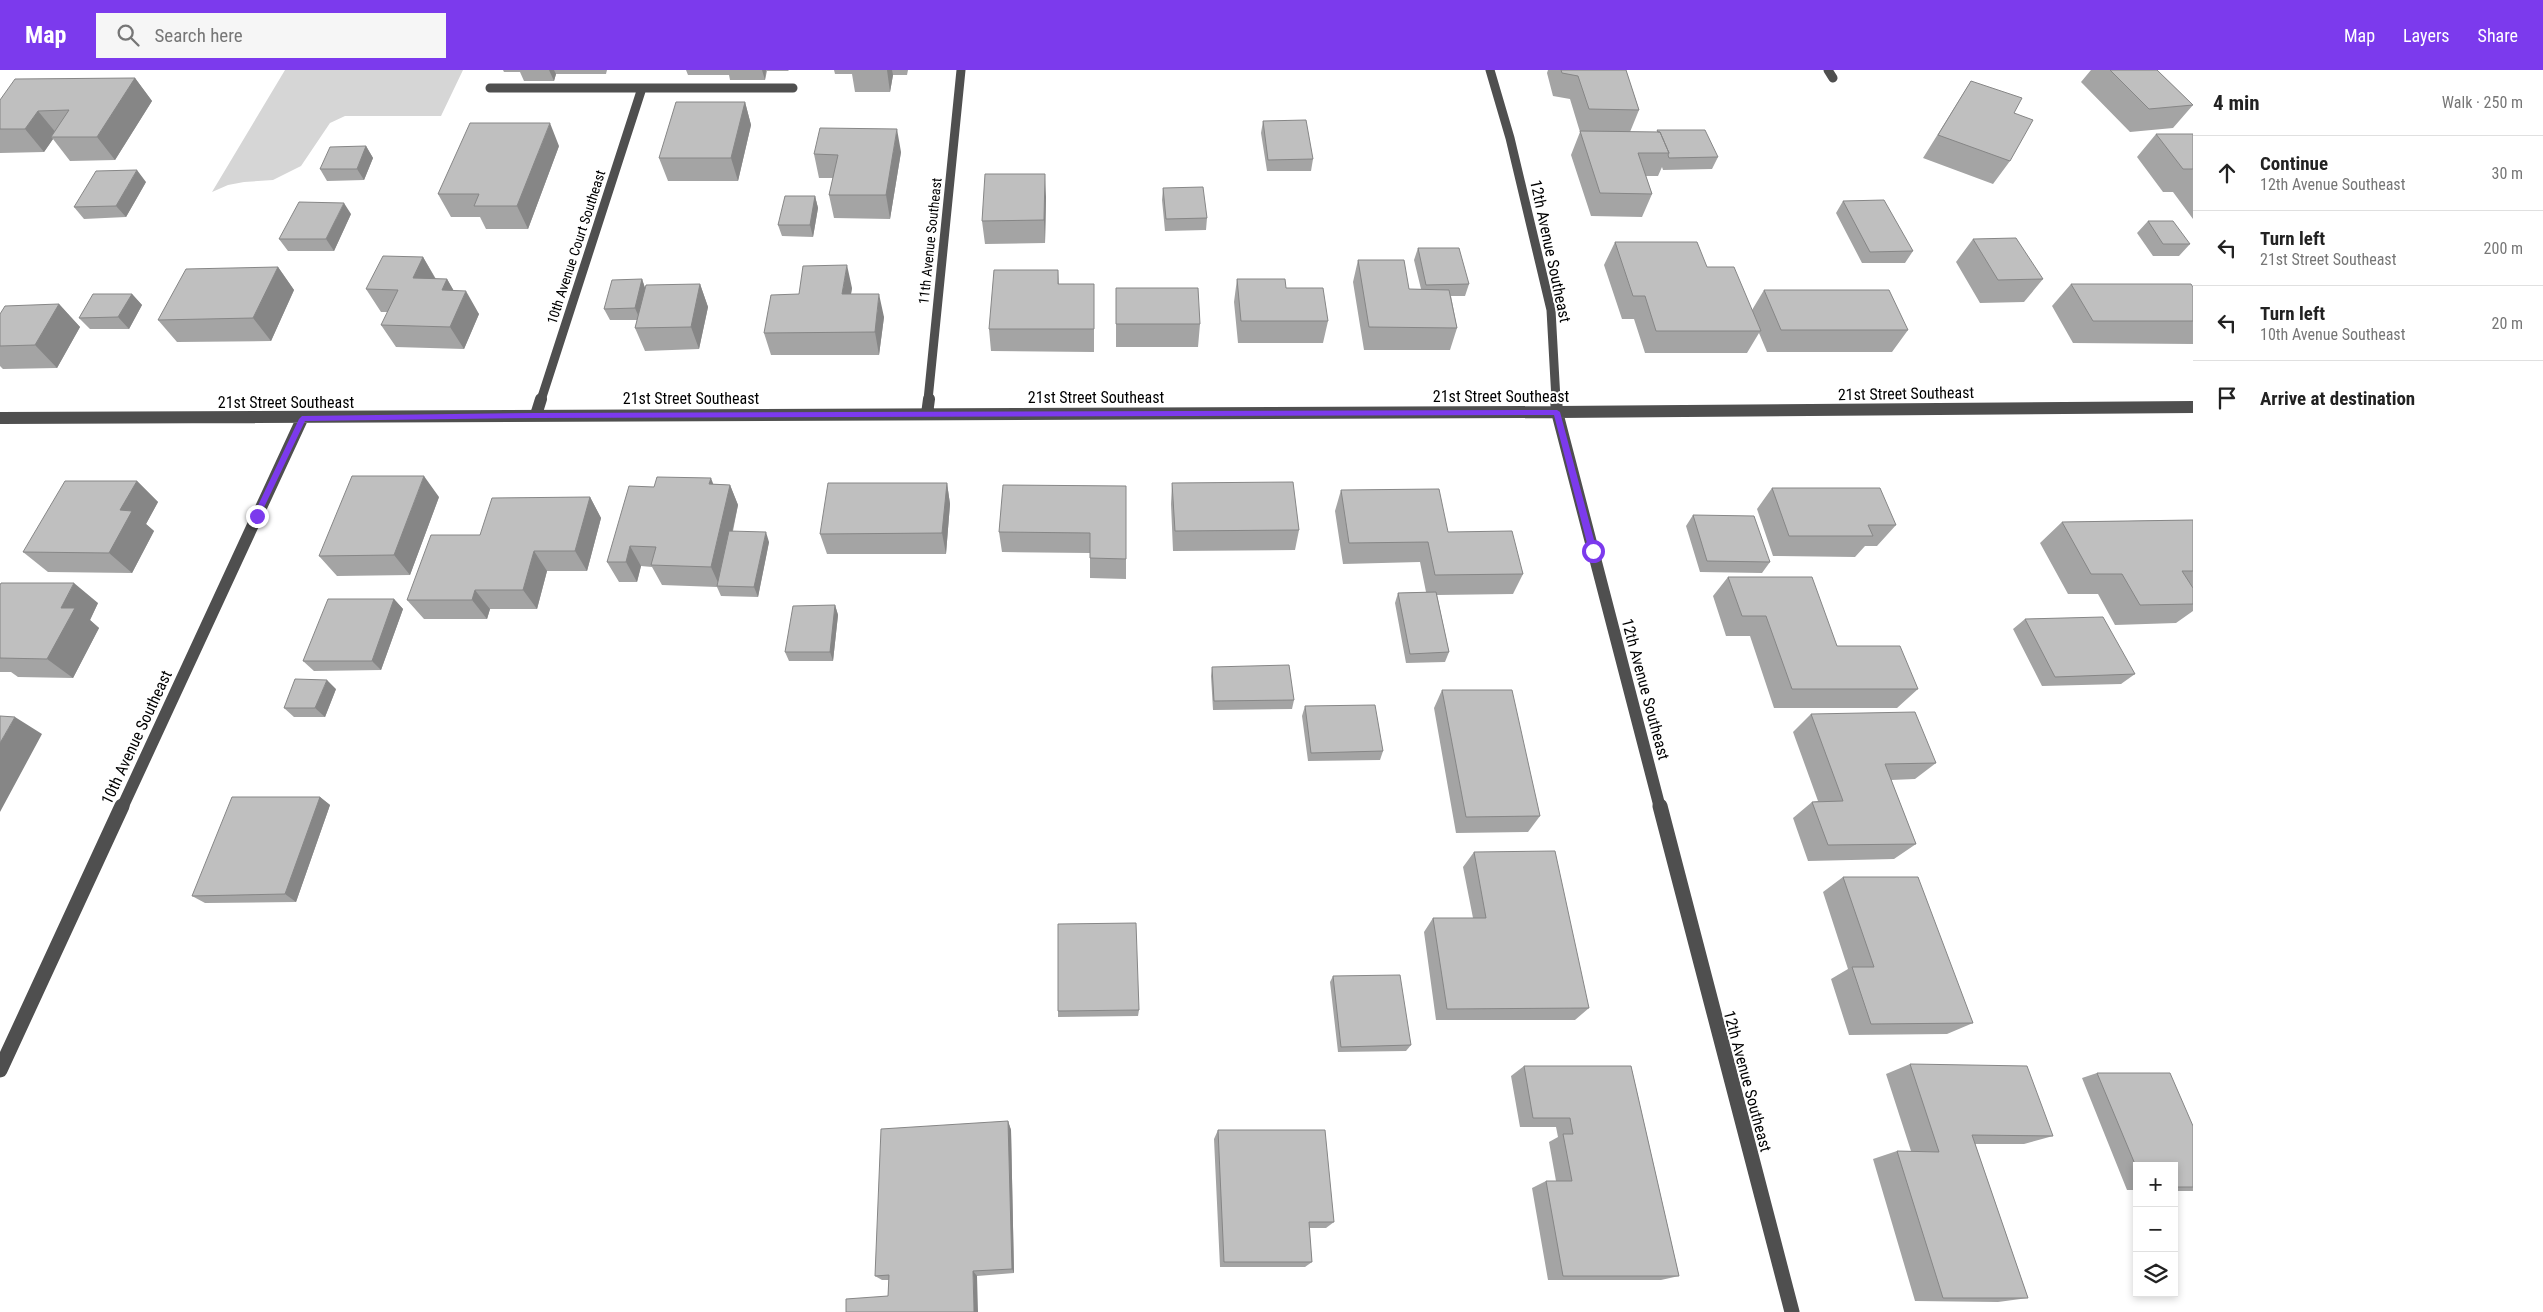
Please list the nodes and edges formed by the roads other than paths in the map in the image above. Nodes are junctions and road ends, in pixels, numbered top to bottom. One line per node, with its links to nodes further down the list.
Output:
1 (961, 70): 8 (street, 11th Avenue Southeast)
2 (1490, 70): 7 (street, 12th Avenue Southeast)
3 (490, 88): 4 (street)
4 (642, 88): 5 (street); 9 (street, 10th Avenue Court Southeast)
5 (793, 88)
6 (2193, 407): 7 (street, 21st Street Southeast)
7 (1557, 412): 8 (street, 21st Street Southeast); 13 (street, 12th Avenue Southeast)
8 (927, 414): 9 (street, 21st Street Southeast)
9 (536, 415): 11 (street, 21st Street Southeast)
10 (0, 418): 11 (street, 21st Street Southeast)
11 (302, 419): 12 (street, 10th Avenue Southeast)
12 (0, 1070)
13 (1792, 1312)

